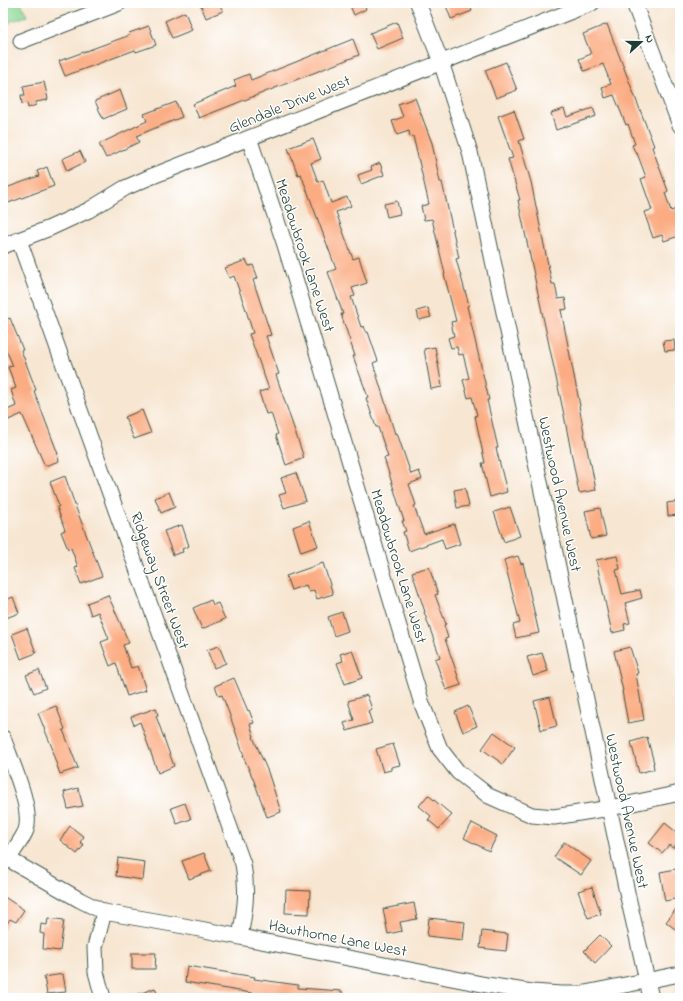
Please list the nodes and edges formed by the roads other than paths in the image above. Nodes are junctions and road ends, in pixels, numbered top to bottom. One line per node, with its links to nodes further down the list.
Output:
1 (120, 3): 5 (street)
2 (418, 3): 6 (street, Westwood Avenue West)
3 (592, 3): 6 (street, Glendale Drive West)
4 (634, 3): 7 (street)
5 (21, 41)
6 (440, 62): 8 (street, Glendale Drive West); 13 (street, Westwood Avenue West)
7 (680, 125)
8 (249, 138): 9 (street, Glendale Drive West); 13 (street, Meadowbrook Lane West)
9 (19, 240): 10 (street, Glendale Drive West); 16 (street, Ridgeway Street West)
10 (3, 246)
11 (3, 738): 14 (street)
12 (680, 793): 13 (street, Meadowbrook Lane West)
13 (610, 808): 18 (street, Westwood Avenue West)
14 (6, 858): 15 (street, Hawthorne Lane West)
15 (104, 912): 16 (street, Hawthorne Lane West); 19 (street)
16 (240, 937): 18 (street, Hawthorne Lane West)
17 (680, 974): 18 (street, Hawthorne Lane West)
18 (648, 981): 20 (street, Westwood Avenue West)
19 (102, 998)
20 (652, 998)

